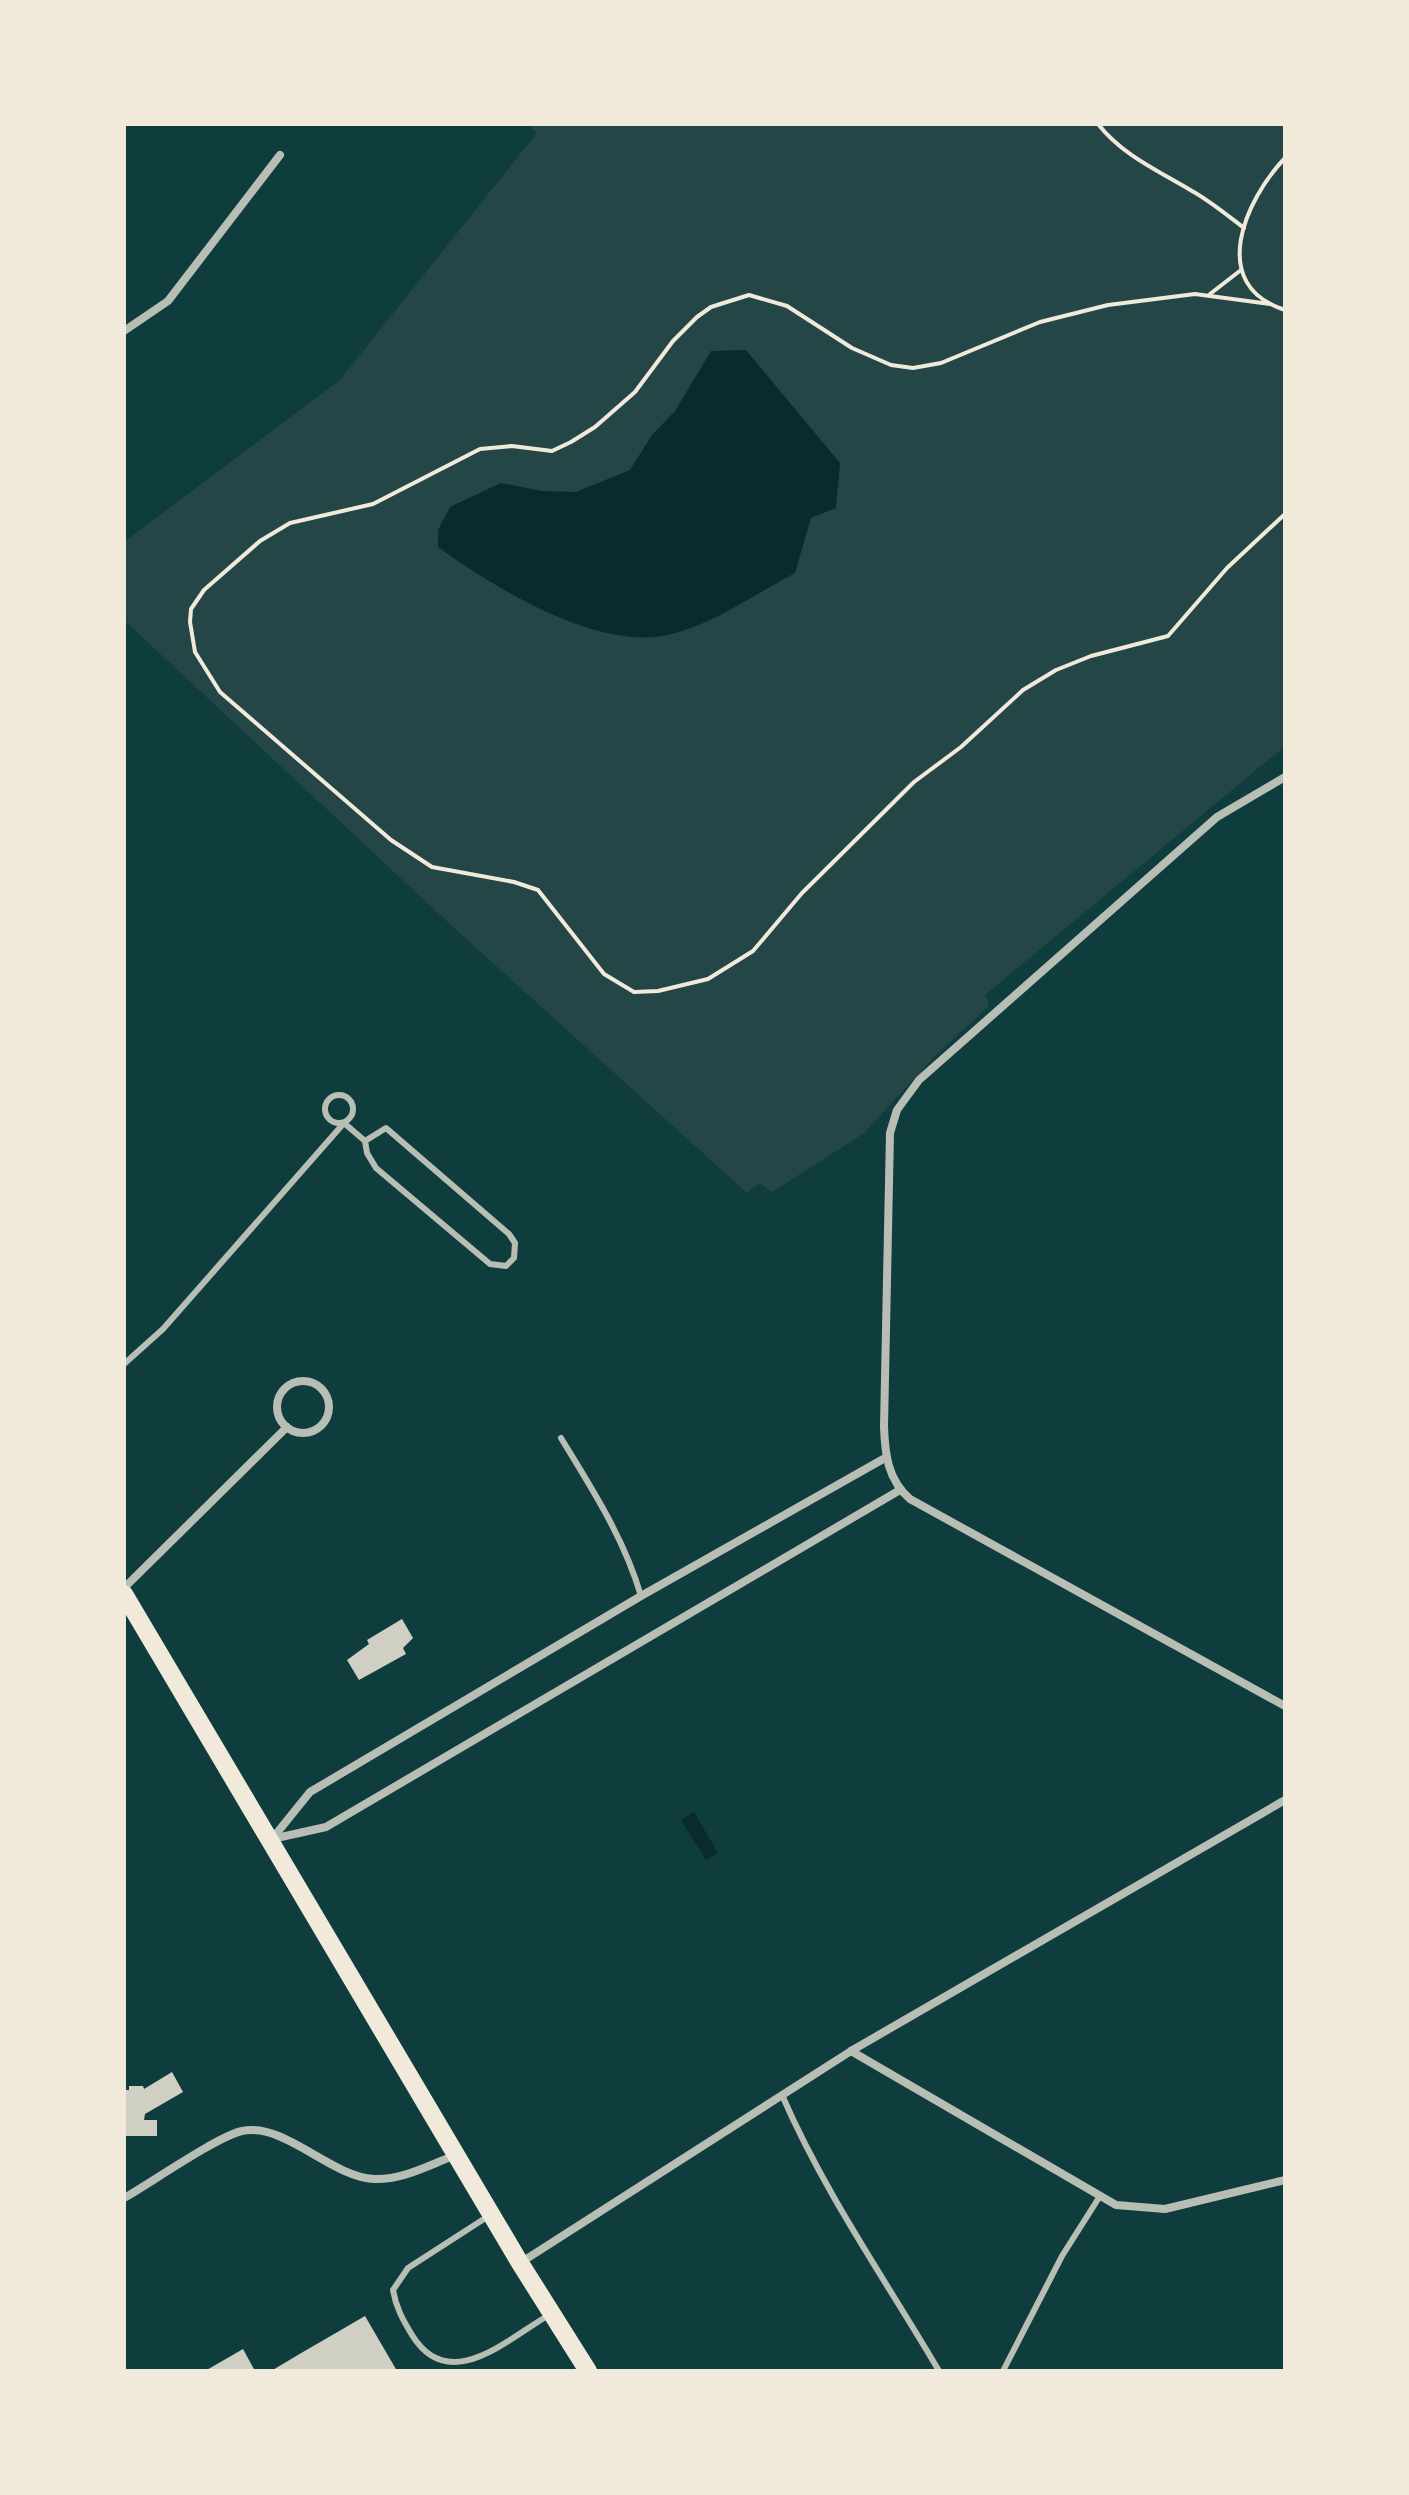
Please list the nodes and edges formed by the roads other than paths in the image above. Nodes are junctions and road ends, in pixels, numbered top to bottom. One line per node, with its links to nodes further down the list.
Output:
1 (280, 155): 2 (street)
2 (124, 331)
3 (1285, 777): 9 (street)
4 (344, 1123): 4 (lane); 5 (lane); 6 (lane)
5 (365, 1141): 5 (lane)
6 (124, 1364)
7 (287, 1427): 7 (street); 11 (street)
8 (561, 1438): 12 (lane)
9 (885, 1458): 10 (street); 12 (street)
10 (900, 1490): 13 (street); 15 (street)
11 (124, 1591): 15 (main road)
12 (641, 1596): 15 (street)
13 (1285, 1706)
14 (1285, 1800): 16 (street)
15 (272, 1839): 18 (main road)
16 (851, 2051): 17 (street); 20 (street)
17 (782, 2095): 23 (street); 28 (lane)
18 (457, 2154): 21 (street); 22 (main road)
19 (1285, 2180): 20 (street)
20 (1100, 2196): 29 (lane)
21 (124, 2198)
22 (492, 2214): 23 (main road); 25 (lane)
23 (520, 2263): 24 (main road)
24 (552, 2313): 25 (lane); 27 (main road)
25 (446, 2364): 26 (lane)
26 (436, 2371)
27 (588, 2371)
28 (939, 2371)
29 (1003, 2371)

